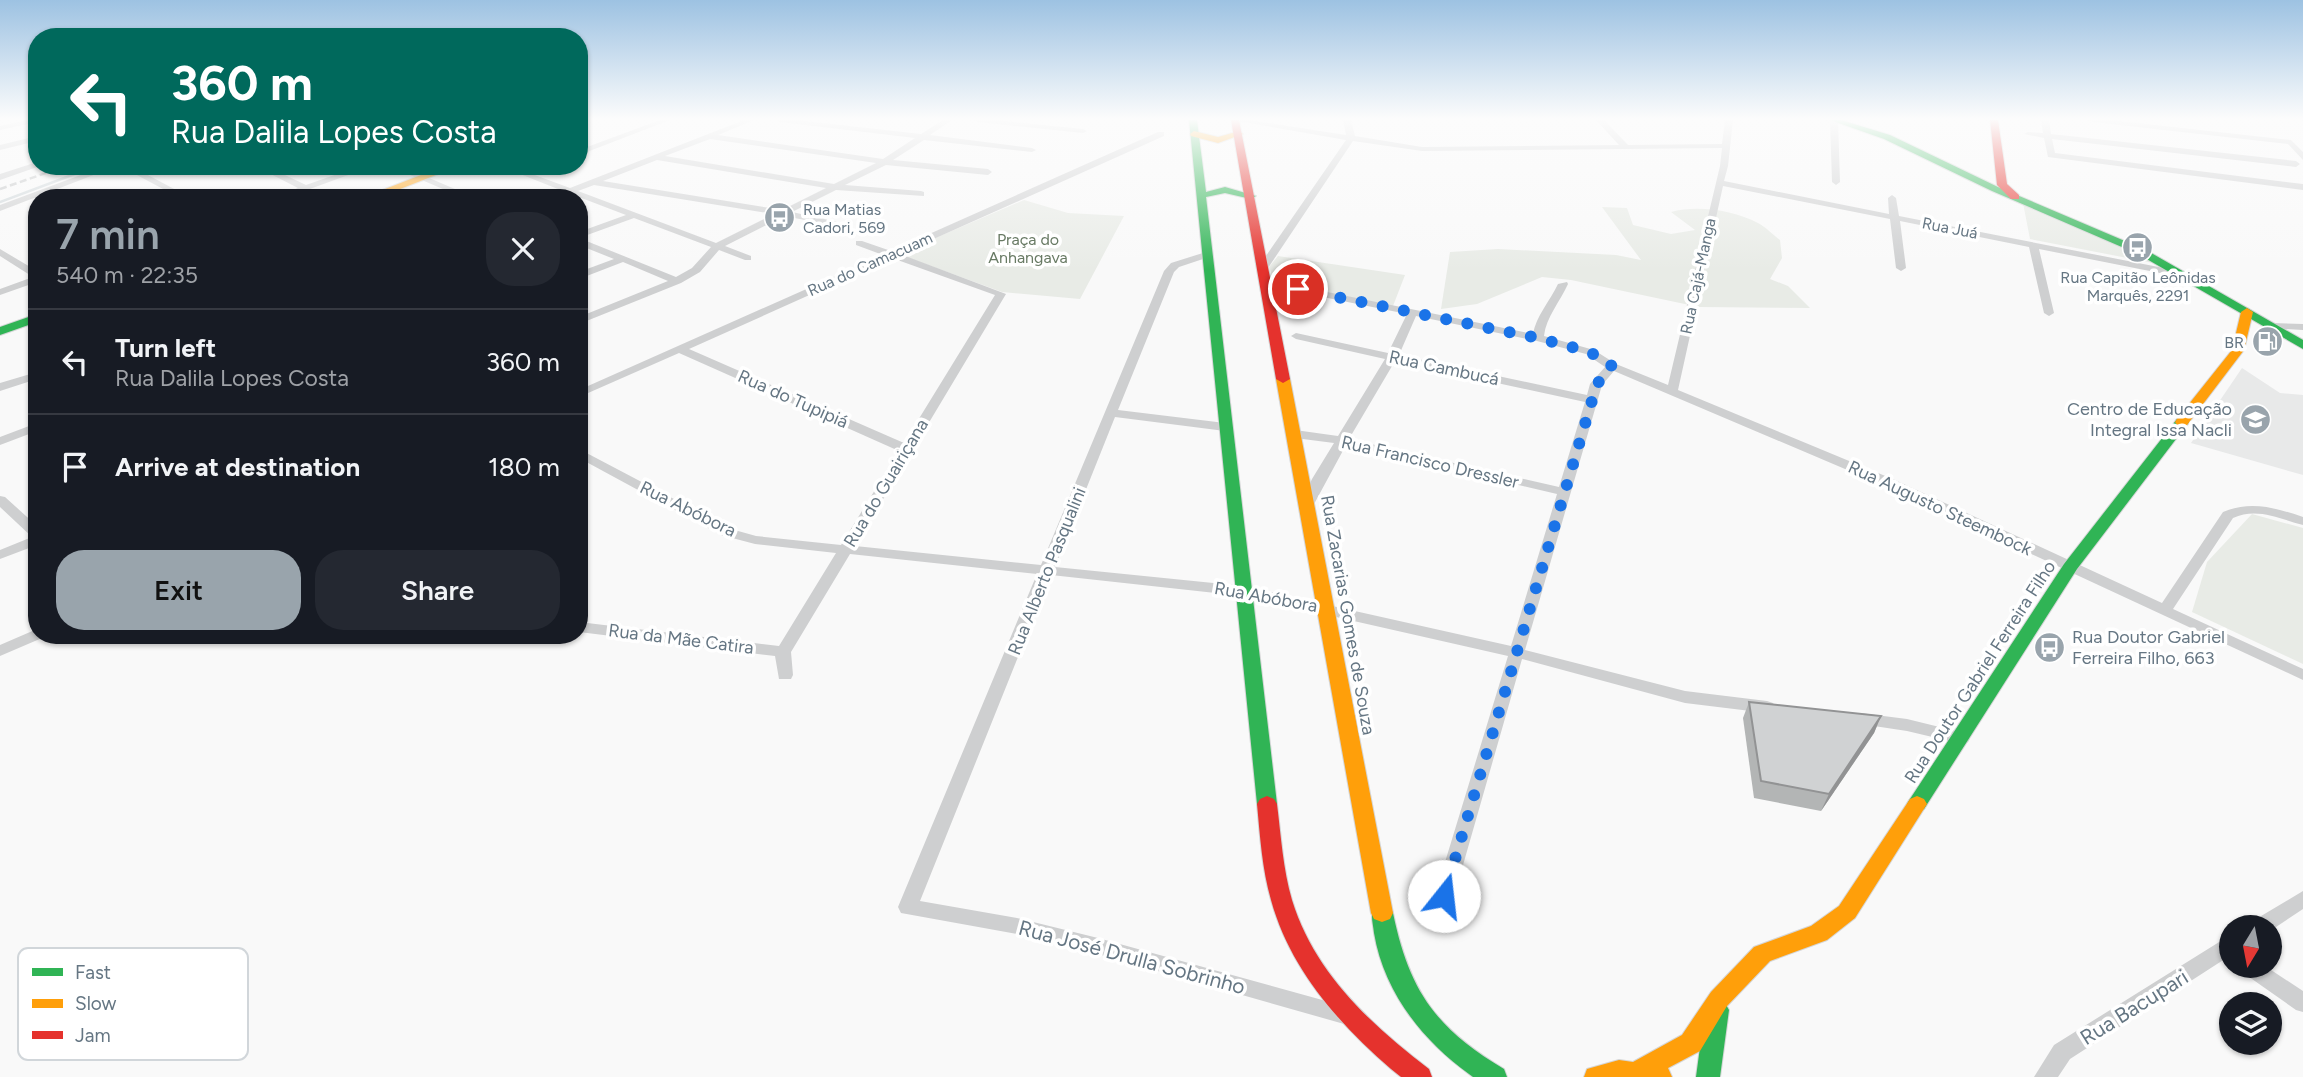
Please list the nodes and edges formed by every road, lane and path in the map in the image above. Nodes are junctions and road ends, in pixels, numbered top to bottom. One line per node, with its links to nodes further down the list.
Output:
1 (19, 170): 23 (street)
2 (621, 170): 26 (street)
3 (734, 170): 28 (street)
4 (869, 170): 28 (street)
5 (970, 170): 15 (street)
6 (1080, 170): 58 (street, Rua do Camacuam)
7 (1197, 170): 39 (main road)
8 (1246, 170): 40 (main road, Rua Zacarias Gomes de Souza)
9 (1329, 170): 51 (street)
10 (1722, 170): 27 (street, Rua Cajá-Manga)
11 (1836, 170): 25 (street)
12 (1958, 170): 43 (main road)
13 (2000, 170): 43 (main road)
14 (2171, 170): 29 (street)
15 (988, 172)
16 (90, 175): 31 (street)
17 (142, 175): 32 (street)
18 (278, 175): 30 (street)
19 (343, 175): 30 (street)
20 (415, 175): 24 (street)
21 (430, 175): 24 (main road)
22 (525, 175): 36 (street)
23 (0, 177)
24 (422, 178): 34 (main road); 35 (street)
25 (1836, 181)
26 (592, 182): 37 (street); 46 (street)
27 (1720, 183): 48 (street, Rua Juá); 91 (street, Rua Cajá-Manga)
28 (836, 187): 38 (street); 46 (street)
29 (2303, 187)
30 (306, 188): 33 (street)
31 (56, 189)
32 (169, 189)
33 (303, 189)
34 (392, 189)
35 (447, 189)
36 (559, 189)
37 (574, 189)
38 (921, 194)
39 (1200, 196): 40 (main road); 59 (main road)
40 (1251, 196): 52 (main road, Rua Zacarias Gomes de Souza)
41 (1892, 198): 48 (street)
42 (28, 199): 45 (street)
43 (2020, 199): 66 (main road)
44 (588, 200): 47 (street)
45 (0, 208)
46 (784, 213): 49 (street); 56 (street)
47 (632, 216): 50 (street); 56 (street)
48 (1894, 217): 54 (street, Rua Juá); 63 (street)
49 (844, 226)
50 (588, 232)
51 (1282, 239): 52 (street); 62 (street)
52 (1259, 240): 62 (main road, Rua Zacarias Gomes de Souza)
53 (859, 243): 58 (street)
54 (2033, 244): 66 (street, Rua Juá); 75 (street)
55 (588, 245): 61 (street)
56 (717, 246): 60 (street); 68 (street)
57 (0, 253): 64 (street)
58 (891, 255): 85 (street, Rua do Camacuam); 99 (street, Rua do Guairiçana)
59 (1206, 255): 93 (street, Rua Alberto Pasqualini); 94 (main road)
60 (748, 258)
61 (623, 259): 65 (street); 68 (street)
62 (1264, 266): 96 (main road, Rua Zacarias Gomes de Souza)
63 (1901, 268)
64 (28, 271)
65 (588, 273)
66 (2180, 274): 71 (main road)
67 (28, 281): 72 (street)
68 (677, 281): 76 (street)
69 (1563, 284): 83 (street)
70 (1298, 289): 73 (street, Rua Augusto Steembock)
71 (2206, 289): 74 (main road); 81 (main road)
72 (0, 292)
73 (1413, 312): 83 (street, Rua Augusto Steembock); 86 (street)
74 (2247, 312): 79 (main road); 81 (main road, Rua Doutor Gabriel Ferreira Filho)
75 (2049, 313)
76 (588, 317)
77 (28, 321): 80 (main road)
78 (2303, 327): 79 (street)
79 (2274, 328): 81 (main road); 84 (main road)
80 (0, 331)
81 (2242, 331): 109 (main road, Rua Doutor Gabriel Ferreira Filho)
82 (1296, 336): 86 (street, Rua Cambucá)
83 (1538, 338): 87 (street, Rua Augusto Steembock)
84 (2303, 345)
85 (679, 349): 90 (street, Rua do Camacuam); 99 (street, Rua do Tupipiá)
86 (1392, 357): 92 (street, Rua Cambucá); 98 (street)
87 (1612, 366): 91 (street, Rua Augusto Steembock); 92 (street)
88 (28, 378): 89 (street)
89 (0, 387)
90 (588, 390)
91 (1672, 392): 109 (street, Rua Augusto Steembock)
92 (1592, 400): 101 (street)
93 (1111, 413): 94 (street); 110 (street, Rua Alberto Pasqualini)
94 (1225, 427): 111 (main road)
95 (28, 430): 97 (street)
96 (1295, 434): 98 (street, Rua Francisco Dressler); 103 (main road, Rua Zacarias Gomes de Souza)
97 (0, 440)
98 (1344, 441): 101 (street, Rua Francisco Dressler); 103 (street)
99 (906, 449): 107 (street, Rua do Guairiçana)
100 (588, 458): 107 (street, Rua Abóbora)
101 (1564, 492): 118 (street)
102 (0, 500): 105 (street)
103 (1308, 503): 112 (main road, Rua Zacarias Gomes de Souza)
104 (2303, 521): 113 (street)
105 (28, 526)
106 (28, 544): 108 (street)
107 (846, 549): 110 (street, Rua Abóbora); 117 (street, Rua do Guairiçana)
108 (0, 555)
109 (2070, 567): 113 (street, Rua Augusto Steembock); 123 (main road, Rua Doutor Gabriel Ferreira Filho)
110 (1048, 570): 111 (street, Rua Abóbora); 125 (street, Rua Alberto Pasqualini)
111 (1243, 591): 112 (street, Rua Abóbora); 132 (main road)
112 (1328, 608): 118 (street, Rua Abóbora); 135 (main road, Rua Zacarias Gomes de Souza)
113 (2165, 611): 119 (street, Rua Augusto Steembock)
114 (588, 627): 117 (street, Rua da Mãe Catira)
115 (28, 638): 116 (street)
116 (0, 650)
117 (783, 652): 120 (street)
118 (1516, 652): 121 (street, Rua Abóbora); 127 (street)
119 (2303, 675)
120 (785, 676)
121 (1789, 710)
122 (1842, 717): 123 (street)
123 (1962, 738): 130 (main road, Rua Doutor Gabriel Ferreira Filho)
124 (2303, 899): 126 (street)
125 (908, 907): 132 (street, Rua José Drulla Sobrinho)
126 (2278, 915)
127 (1437, 921)
128 (2219, 955): 139 (street, Rua Bacupari)
129 (2267, 978): 131 (street)
130 (1719, 999): 133 (main road, Rua Doutor Gabriel Ferreira Filho); 138 (main road)
131 (2303, 1003)
132 (1354, 1018): 134 (main road)
133 (1638, 1072): 136 (main road); 137 (main road)
134 (1420, 1077)
135 (1495, 1077)
136 (1596, 1077)
137 (1660, 1077)
138 (1708, 1077)
139 (2045, 1077)

